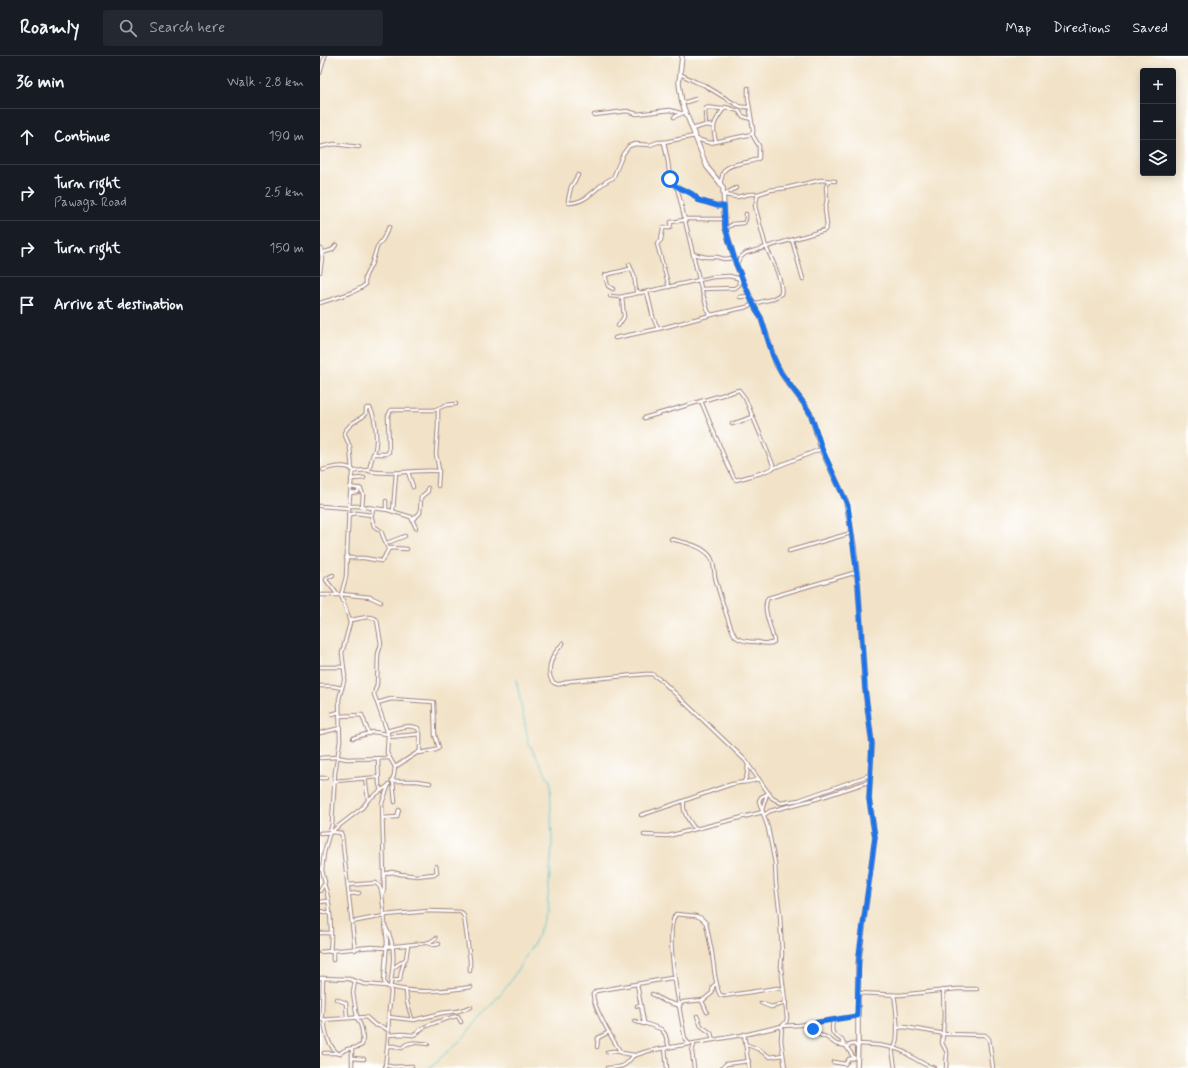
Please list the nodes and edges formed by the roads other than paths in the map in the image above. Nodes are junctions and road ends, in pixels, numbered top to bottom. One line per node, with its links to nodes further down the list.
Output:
1 (325, 56): 3 (street)
2 (682, 56): 4 (main road)
3 (320, 74)
4 (679, 74): 7 (main road); 8 (street)
5 (748, 88): 8 (street)
6 (696, 99): 7 (street)
7 (683, 104): 10 (main road)
8 (749, 107): 14 (street)
9 (724, 109): 14 (street); 15 (street); 16 (street)
10 (686, 111): 11 (street); 17 (main road)
11 (680, 113): 12 (street); 13 (street)
12 (594, 115)
13 (674, 117)
14 (751, 119): 18 (street)
15 (706, 125): 16 (street); 17 (street)
16 (713, 126): 21 (street)
17 (692, 129): 19 (main road)
18 (752, 134): 21 (street); 27 (street)
19 (695, 138): 20 (street); 21 (street); 27 (main road)
20 (664, 142): 24 (street); 28 (street)
21 (716, 142)
22 (320, 147): 23 (street)
23 (359, 147)
24 (578, 175)
25 (829, 181): 26 (street); 30 (street); 38 (street)
26 (836, 181)
27 (720, 183): 31 (main road)
28 (676, 187): 32 (street); 34 (street)
29 (736, 188): 31 (street)
30 (758, 194): 31 (street); 40 (street)
31 (724, 195): 32 (main road)
32 (724, 206): 35 (main road)
33 (746, 214): 37 (street)
34 (685, 219): 35 (street); 43 (street); 52 (street)
35 (724, 219): 37 (main road)
36 (389, 227): 61 (street)
37 (725, 228): 44 (main road)
38 (792, 240): 40 (street); 51 (street)
39 (336, 245): 42 (street)
40 (766, 247): 46 (street); 62 (street)
41 (321, 248): 42 (street)
42 (321, 253): 48 (street)
43 (693, 254): 44 (street); 49 (street)
44 (734, 258): 46 (main road)
45 (629, 264): 47 (street)
46 (736, 264): 50 (main road)
47 (630, 268): 53 (street); 56 (street)
48 (320, 272)
49 (699, 279): 50 (street); 52 (street); 54 (street)
50 (740, 279): 54 (street); 58 (main road)
51 (803, 279)
52 (669, 287): 55 (street)
53 (614, 289)
54 (702, 289): 63 (street)
55 (647, 292): 56 (street); 65 (street)
56 (639, 293): 59 (street)
57 (610, 296): 59 (street)
58 (749, 296): 60 (street); 62 (main road)
59 (622, 297): 64 (street)
60 (740, 297)
61 (320, 303)
62 (753, 304): 63 (street); 73 (main road)
63 (711, 315): 65 (street)
64 (618, 326)
65 (658, 329): 66 (street)
66 (615, 338)
67 (701, 401): 70 (street); 71 (street); 75 (street)
68 (456, 404): 69 (street)
69 (438, 408): 74 (street); 79 (street)
70 (753, 417): 72 (street); 75 (street)
71 (644, 418)
72 (732, 424)
73 (822, 449): 75 (street); 101 (main road)
74 (374, 453): 77 (street); 78 (street)
75 (774, 467)
76 (323, 470): 78 (street)
77 (369, 470): 78 (street); 81 (street)
78 (353, 471): 83 (street)
79 (439, 471): 80 (street); 84 (street)
80 (408, 472): 81 (street); 86 (street)
81 (396, 473): 96 (street)
82 (364, 478): 83 (street)
83 (351, 479): 85 (street)
84 (438, 486)
85 (350, 487): 87 (street); 89 (street)
86 (413, 487)
87 (359, 488): 89 (street); 92 (street)
88 (428, 488): 99 (street)
89 (350, 493): 93 (street)
90 (386, 501): 95 (street)
91 (320, 506): 93 (street)
92 (362, 506): 93 (street); 94 (street)
93 (349, 507): 97 (street)
94 (373, 508): 95 (street); 98 (street)
95 (386, 509): 96 (street)
96 (392, 510): 99 (street)
97 (348, 515): 98 (street); 108 (street)
98 (371, 515): 104 (street)
99 (413, 520): 100 (street)
100 (416, 528)
101 (852, 532): 107 (street); 109 (main road)
102 (405, 536): 104 (street)
103 (671, 539): 109 (street)
104 (387, 543): 106 (street)
105 (407, 548): 106 (street)
106 (388, 549): 108 (street)
107 (789, 550)
108 (346, 558): 112 (street)
109 (857, 572): 139 (main road)
110 (333, 575): 111 (street)
111 (337, 594): 112 (street); 113 (street)
112 (341, 594): 114 (street); 115 (street)
113 (320, 595)
114 (381, 602)
115 (349, 620): 118 (street); 121 (street)
116 (563, 643): 136 (street)
117 (320, 666): 118 (street)
118 (344, 666): 120 (street)
119 (320, 686): 120 (street)
120 (342, 688): 122 (street)
121 (377, 703): 128 (street); 131 (street)
122 (339, 712): 123 (street); 124 (street)
123 (332, 714)
124 (339, 716): 125 (street); 127 (street)
125 (340, 728): 126 (street); 132 (street)
126 (320, 733)
127 (369, 734): 128 (street); 130 (street)
128 (388, 734): 129 (street); 129 (street); 135 (street)
129 (420, 734): 131 (street)
130 (353, 738)
131 (418, 753): 137 (street)
132 (337, 757): 133 (street); 134 (street); 144 (street)
133 (320, 758)
134 (378, 758): 135 (street); 138 (street)
135 (390, 758): 137 (street)
136 (748, 763): 143 (street); 146 (street)
137 (395, 767): 145 (street)
138 (379, 776): 142 (street); 149 (street)
139 (871, 777): 150 (street); 157 (street); 209 (main road)
140 (320, 778): 141 (street)
141 (326, 778)
142 (365, 778): 144 (street); 151 (street)
143 (759, 779): 146 (street); 150 (street)
144 (335, 781): 161 (street)
145 (393, 781): 147 (street); 148 (street); 153 (street)
146 (744, 782): 152 (street)
147 (430, 783)
148 (389, 784): 149 (street); 158 (street)
149 (381, 791): 151 (street)
150 (768, 793): 155 (street); 155 (street)
151 (368, 800): 161 (street)
152 (684, 801): 156 (street); 160 (street)
153 (395, 802)
154 (399, 810): 158 (street)
155 (762, 811): 157 (street); 160 (street)
156 (641, 815)
157 (764, 815): 207 (street)
158 (383, 818): 166 (street)
159 (320, 829): 163 (street)
160 (695, 829): 164 (street)
161 (330, 832): 163 (street); 167 (street); 168 (street)
162 (320, 833): 163 (street)
163 (324, 833)
164 (644, 834)
165 (436, 866): 166 (street)
166 (384, 874): 172 (street)
167 (324, 884): 169 (street); 173 (street)
168 (348, 885): 171 (street); 172 (street)
169 (320, 891)
170 (360, 893): 171 (street)
171 (349, 894): 178 (street)
172 (382, 895): 177 (street)
173 (328, 901): 174 (street); 176 (street)
174 (320, 902)
175 (320, 911): 176 (street)
176 (329, 913): 181 (street)
177 (385, 916): 178 (street); 179 (street); 194 (street)
178 (352, 922): 188 (street)
179 (386, 928): 186 (street); 187 (street)
180 (320, 933): 181 (street)
181 (330, 933): 190 (street)
182 (436, 938): 183 (street)
183 (428, 943): 184 (street); 185 (street)
184 (439, 944)
185 (408, 945): 186 (street); 192 (street)
186 (393, 947): 187 (street); 193 (street)
187 (386, 948): 188 (street); 201 (street)
188 (355, 950): 190 (street)
189 (320, 952): 190 (street)
190 (331, 952): 191 (street)
191 (333, 960)
192 (404, 961): 193 (street); 198 (street)
193 (393, 969): 198 (street)
194 (470, 971)
195 (321, 978): 197 (street); 223 (street)
196 (675, 979): 199 (street); 200 (street); 215 (street)
197 (355, 981): 201 (street); 220 (street)
198 (392, 981): 203 (street)
199 (637, 984): 230 (street); 235 (street)
200 (716, 984): 207 (street); 212 (street)
201 (387, 986): 203 (street)
202 (471, 987): 205 (street)
203 (390, 988): 205 (street); 221 (street)
204 (977, 989): 206 (street)
205 (406, 990): 225 (street)
206 (943, 990): 210 (street); 237 (street)
207 (784, 991): 214 (street)
208 (652, 994): 215 (street)
209 (857, 994): 210 (street); 219 (main road)
210 (894, 995): 233 (street)
211 (336, 999): 222 (street)
212 (704, 1000): 215 (street); 217 (street)
213 (761, 1003): 214 (street)
214 (786, 1003): 224 (street)
215 (680, 1005): 241 (street)
216 (471, 1007): 225 (street)
217 (707, 1012)
218 (697, 1016): 239 (street)
219 (857, 1016): 226 (street); 246 (main road)
220 (357, 1017): 222 (street); 234 (street); 251 (street)
221 (388, 1017): 225 (street); 234 (street)
222 (347, 1018): 223 (street)
223 (322, 1019): 255 (street)
224 (787, 1019): 231 (street); 232 (street)
225 (412, 1020)
226 (833, 1020): 229 (street); 244 (street)
227 (634, 1021): 230 (street)
228 (461, 1022): 238 (street)
229 (813, 1023): 232 (street); 244 (street)
230 (645, 1024): 249 (street)
231 (782, 1026): 232 (street); 236 (street); 257 (street)
232 (792, 1026)
233 (897, 1028): 237 (street); 250 (street)
234 (388, 1030): 238 (street)
235 (609, 1032): 247 (street); 253 (street)
236 (744, 1034): 239 (street); 243 (street)
237 (943, 1034): 276 (street); 277 (street)
238 (388, 1035): 245 (street)
239 (713, 1040): 242 (street)
240 (428, 1044): 245 (street)
241 (690, 1044): 242 (street); 249 (street)
242 (694, 1044): 269 (street)
243 (745, 1044): 257 (street); 261 (street)
244 (844, 1045): 246 (street); 260 (street)
245 (387, 1046): 265 (street)
246 (858, 1046): 250 (street); 260 (main road)
247 (597, 1047)
248 (665, 1048): 249 (street); 256 (street); 268 (street)
249 (669, 1048)
250 (893, 1048): 264 (street); 274 (street)
251 (352, 1049): 255 (street); 258 (street)
252 (607, 1052): 253 (street)
253 (620, 1052): 256 (street)
254 (324, 1053): 255 (street)
255 (337, 1053)
256 (635, 1055): 267 (street)
257 (783, 1055): 272 (street)
258 (352, 1058): 259 (street); 266 (street)
259 (364, 1059)
260 (856, 1059): 262 (street); 273 (main road)
261 (749, 1061): 270 (street); 271 (street)
262 (833, 1062)
263 (412, 1066): 265 (street)
264 (924, 1066): 275 (street)
265 (385, 1067)
266 (352, 1068)
267 (607, 1068)
268 (667, 1068)
269 (694, 1068)
270 (722, 1068)
271 (749, 1068)
272 (785, 1068)
273 (857, 1068)
274 (895, 1068)
275 (934, 1068)
276 (946, 1068)
277 (993, 1068)

